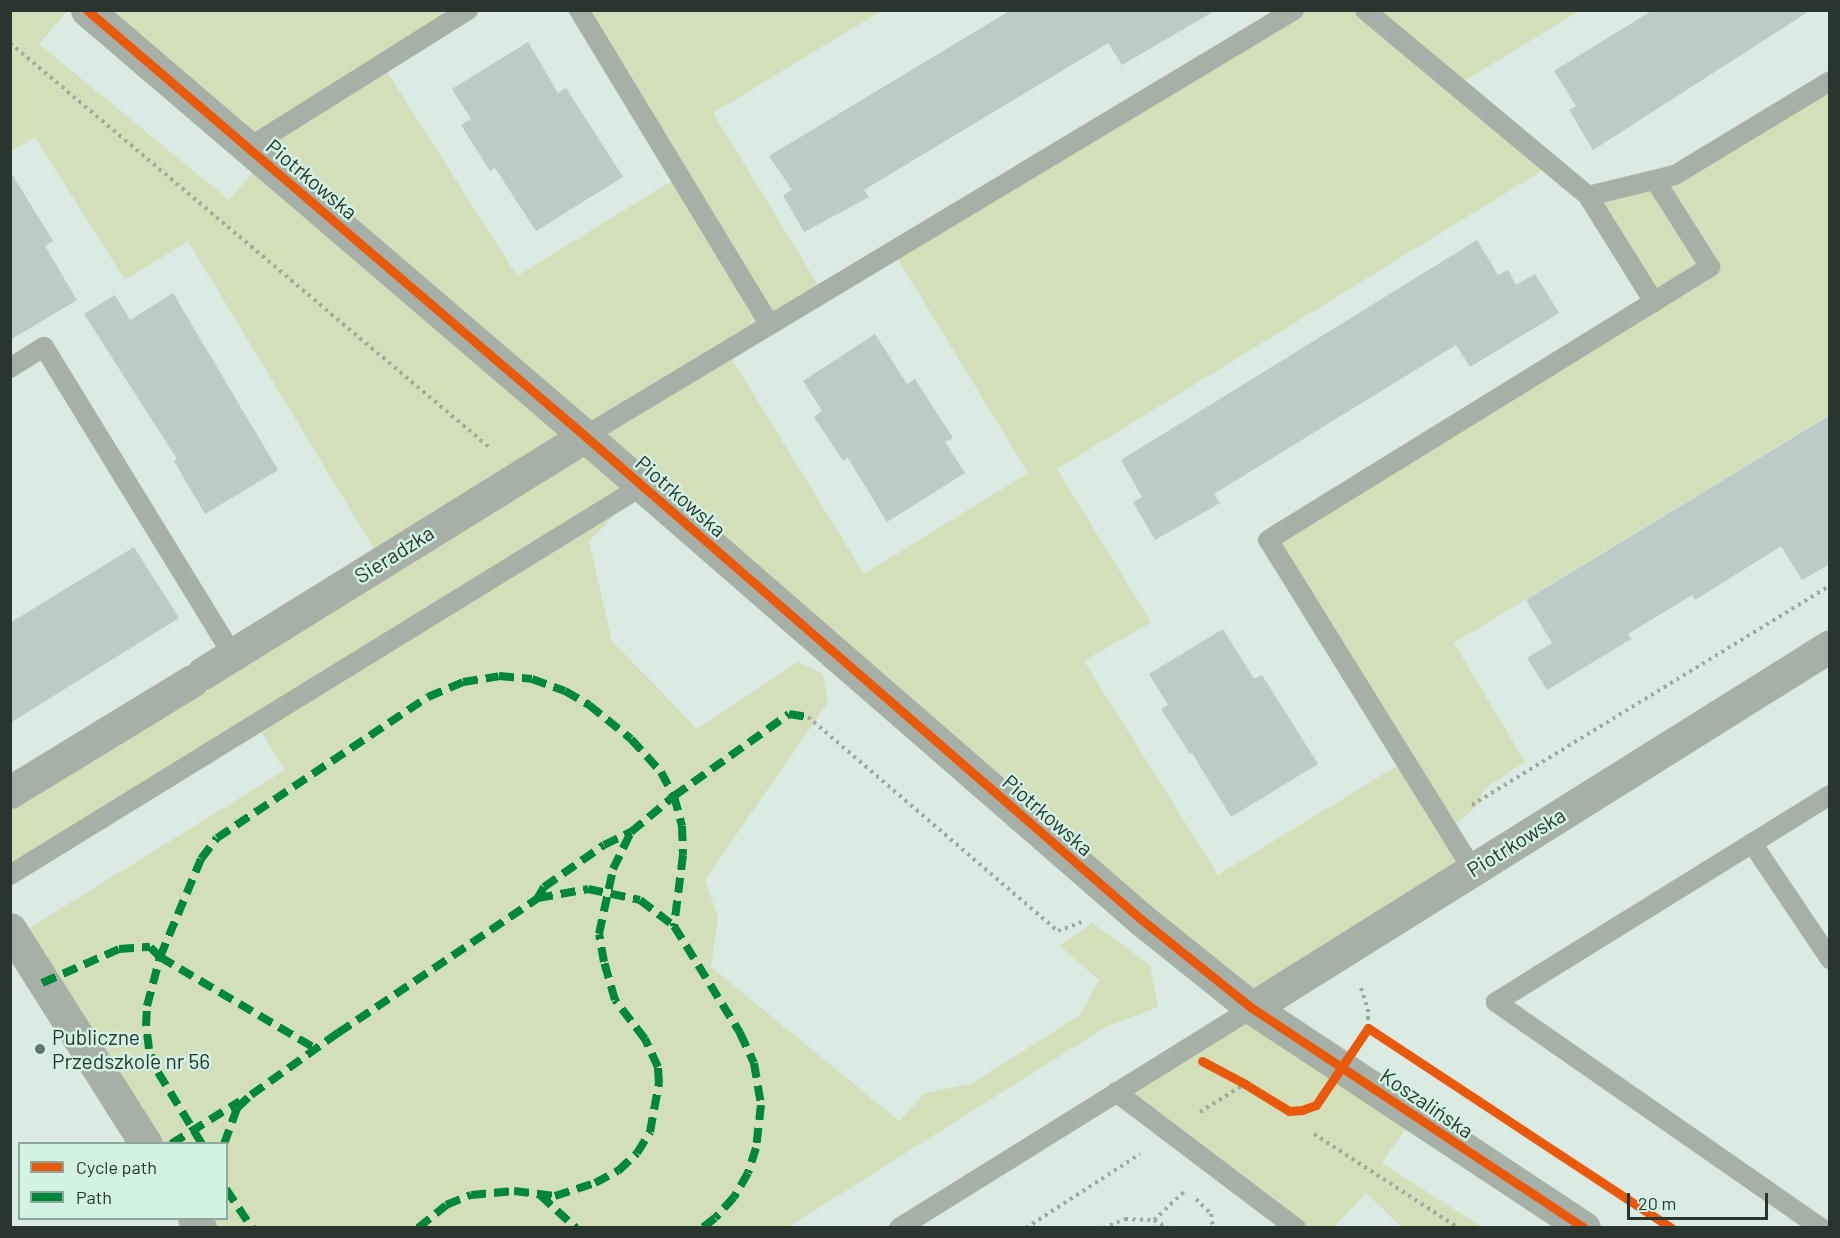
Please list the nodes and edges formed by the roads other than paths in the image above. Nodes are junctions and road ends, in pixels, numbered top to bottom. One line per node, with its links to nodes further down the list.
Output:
1 (87, 10): 7 (street, Piotrkowska)
2 (468, 10): 7 (lane)
3 (579, 10): 11 (lane)
4 (1294, 10): 11 (lane)
5 (1365, 10): 9 (lane)
6 (1830, 81): 8 (lane)
7 (248, 148): 13 (street, Piotrkowska)
8 (1655, 180): 9 (lane); 10 (lane)
9 (1588, 196): 10 (lane)
10 (1654, 302): 20 (lane)
11 (770, 325): 13 (lane)
12 (10, 368): 16 (lane)
13 (585, 436): 14 (street, Piotrkowska); 16 (street, Sieradzka)
14 (642, 486): 21 (lane); 24 (street, Piotrkowska)
15 (1830, 646): 20 (street, Piotrkowska)
16 (233, 655): 17 (street, Sieradzka)
17 (10, 792)
18 (1830, 795): 19 (lane)
19 (1752, 843): 23 (lane); 30 (lane)
20 (1473, 870): 24 (street, Piotrkowska)
21 (10, 875)
22 (10, 929): 26 (street)
23 (1830, 959)
24 (1251, 1008): 25 (lane); 29 (street, Koszalińska)
25 (1116, 1092): 27 (lane); 28 (lane)
26 (145, 1142)
27 (899, 1227)
28 (1296, 1227)
29 (1584, 1227)
30 (1821, 1227)

